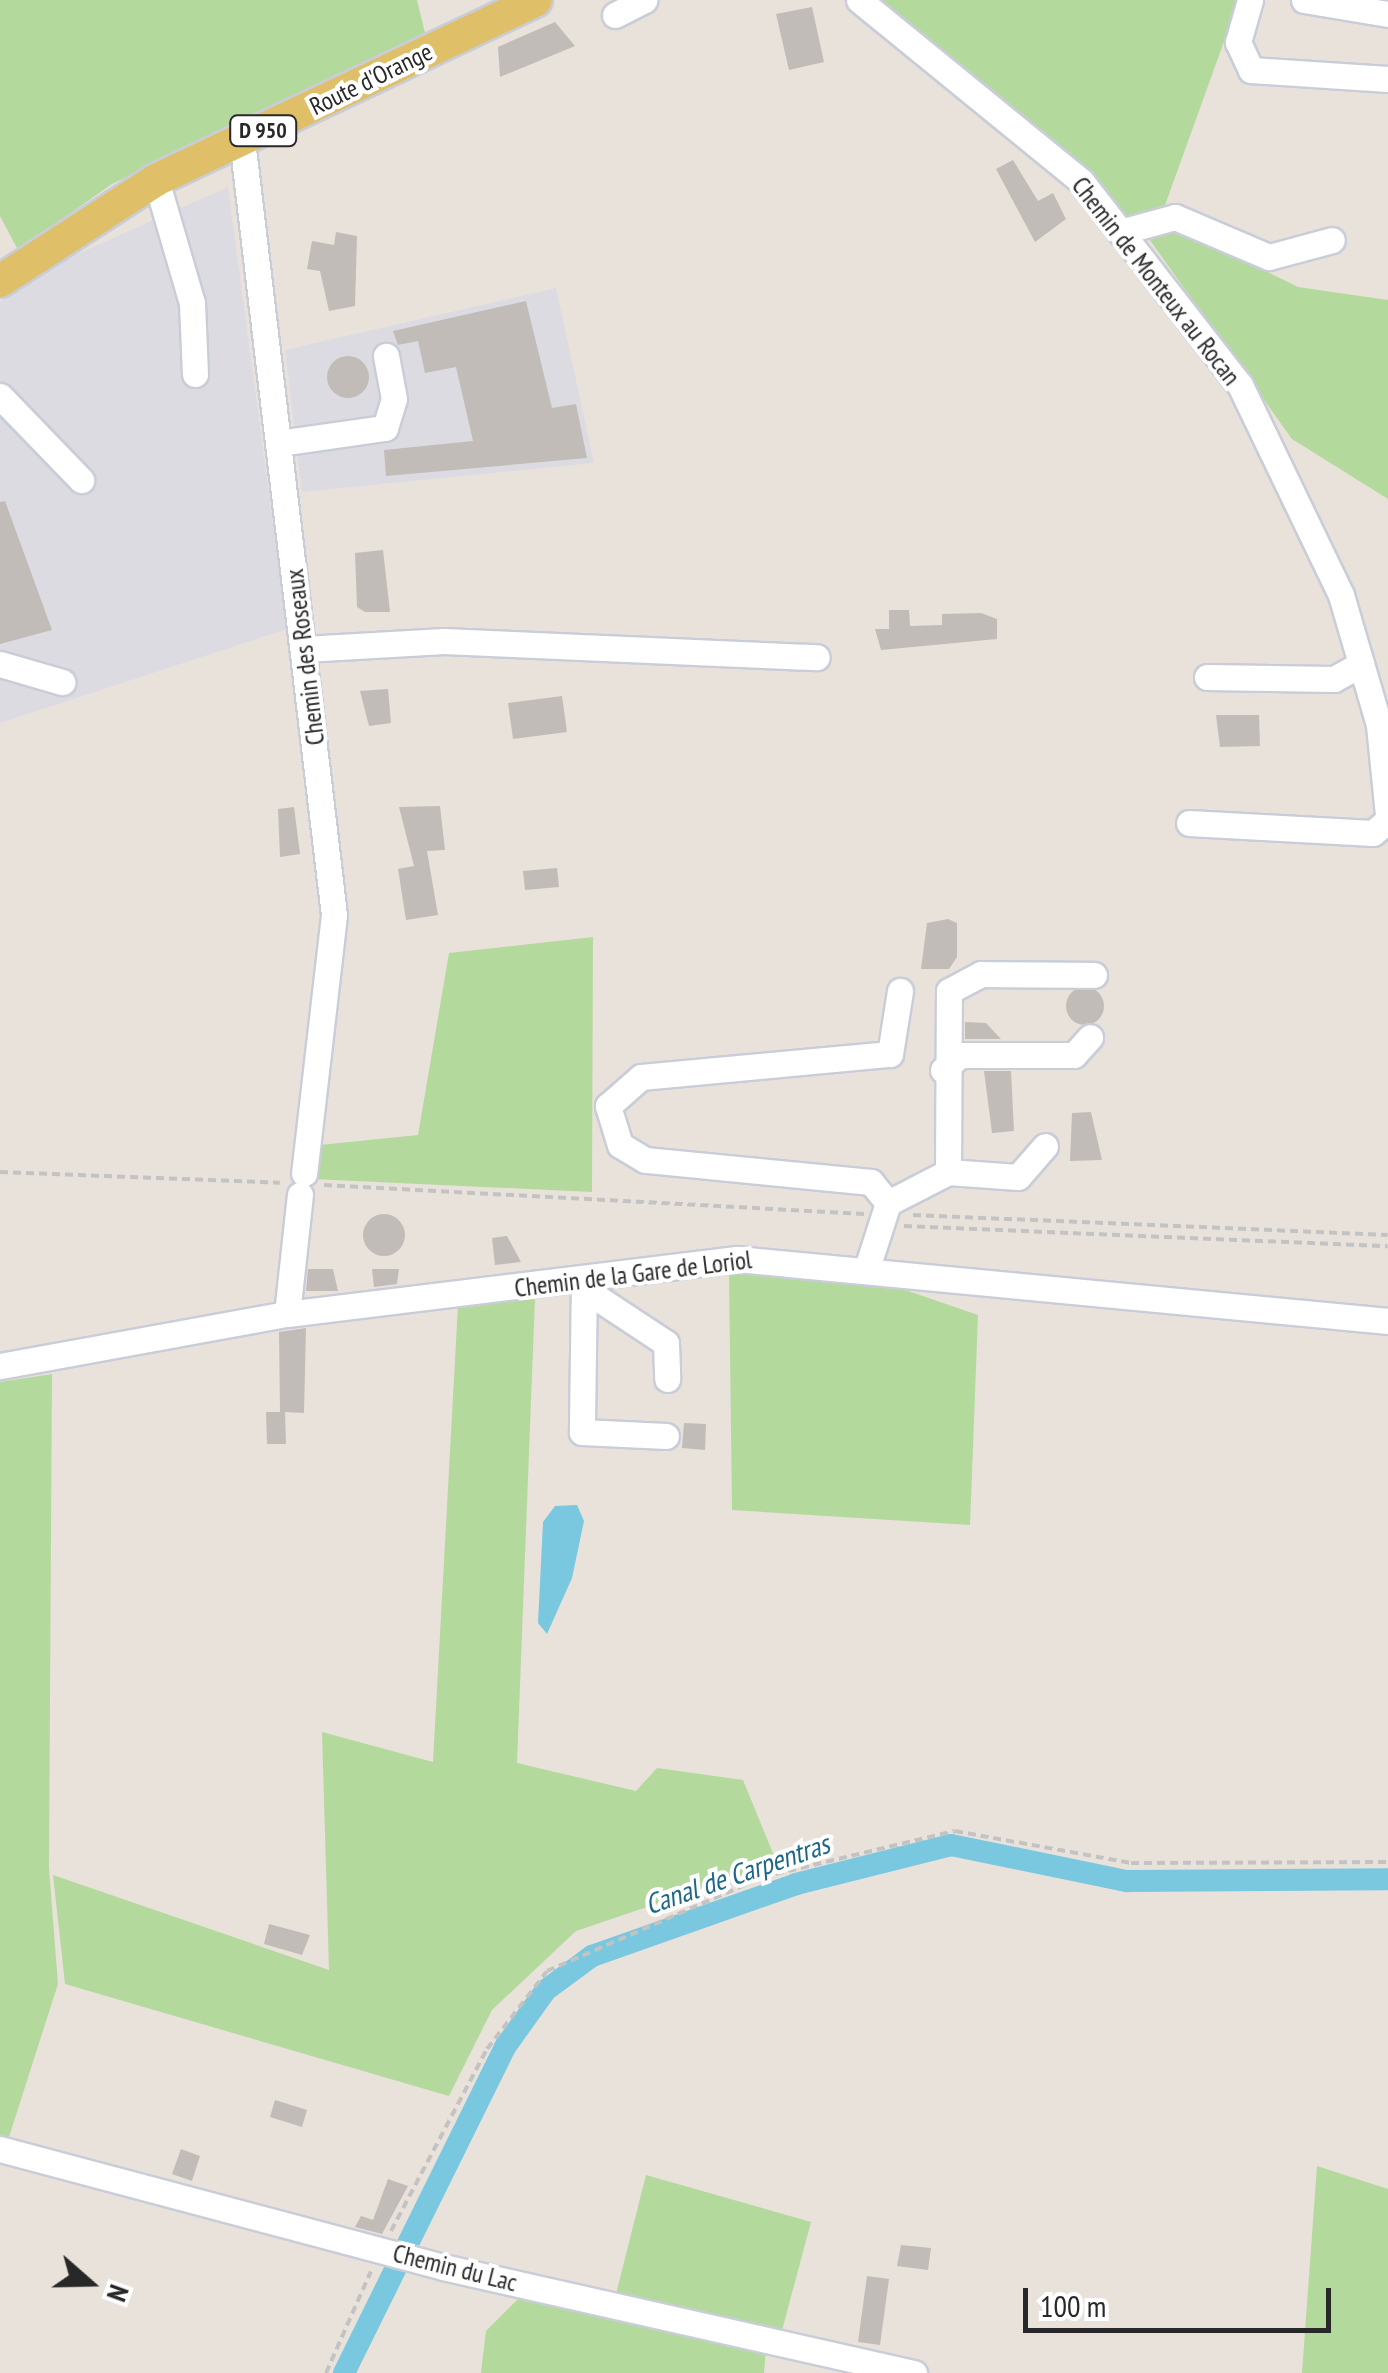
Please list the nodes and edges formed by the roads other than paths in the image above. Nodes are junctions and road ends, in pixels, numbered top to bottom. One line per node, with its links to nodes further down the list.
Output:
1 (536, 0): 9 (main road, Route d'Orange / D 950)
2 (644, 0): 7 (street)
3 (858, 0): 11 (street, Chemin de Monteux au Rocan)
4 (1250, 0): 8 (street)
5 (1304, 0): 6 (street)
6 (1388, 14)
7 (615, 15)
8 (1388, 79)
9 (242, 140): 10 (main road, Route d'Orange / D 950); 17 (street, Chemin des Roseaux)
10 (156, 180): 13 (main road, Route d'Orange / D 950); 15 (street)
11 (1120, 232): 12 (street); 22 (street, Chemin de Monteux au Rocan)
12 (1332, 240)
13 (3, 271)
14 (386, 356): 17 (street)
15 (195, 374)
16 (0, 396): 18 (street)
17 (279, 443): 19 (street, Chemin des Roseaux)
18 (81, 480)
19 (304, 649): 20 (street); 36 (street, Chemin des Roseaux)
20 (817, 657)
21 (0, 664): 24 (street)
22 (1361, 664): 23 (street); 25 (street, Chemin de Monteux au Rocan)
23 (1207, 677)
24 (62, 682)
25 (1388, 818): 26 (street, Chemin de Monteux au Rocan)
26 (1189, 822)
27 (1094, 975): 30 (street)
28 (900, 991): 33 (street)
29 (1090, 1037): 30 (street)
30 (943, 1070): 32 (street)
31 (1046, 1146): 32 (street)
32 (948, 1172): 33 (street)
33 (883, 1214): 34 (street)
34 (867, 1268): 35 (street, Chemin de la Gare de Loriol); 37 (street, Chemin de la Gare de Loriol)
35 (584, 1284): 36 (street, Chemin de la Gare de Loriol); 39 (street); 40 (street)
36 (286, 1314): 38 (street, Chemin de la Gare de Loriol)
37 (1388, 1321)
38 (0, 1366)
39 (667, 1379)
40 (666, 1436)
41 (0, 2148): 42 (street, Chemin du Lac)
42 (914, 2373)

